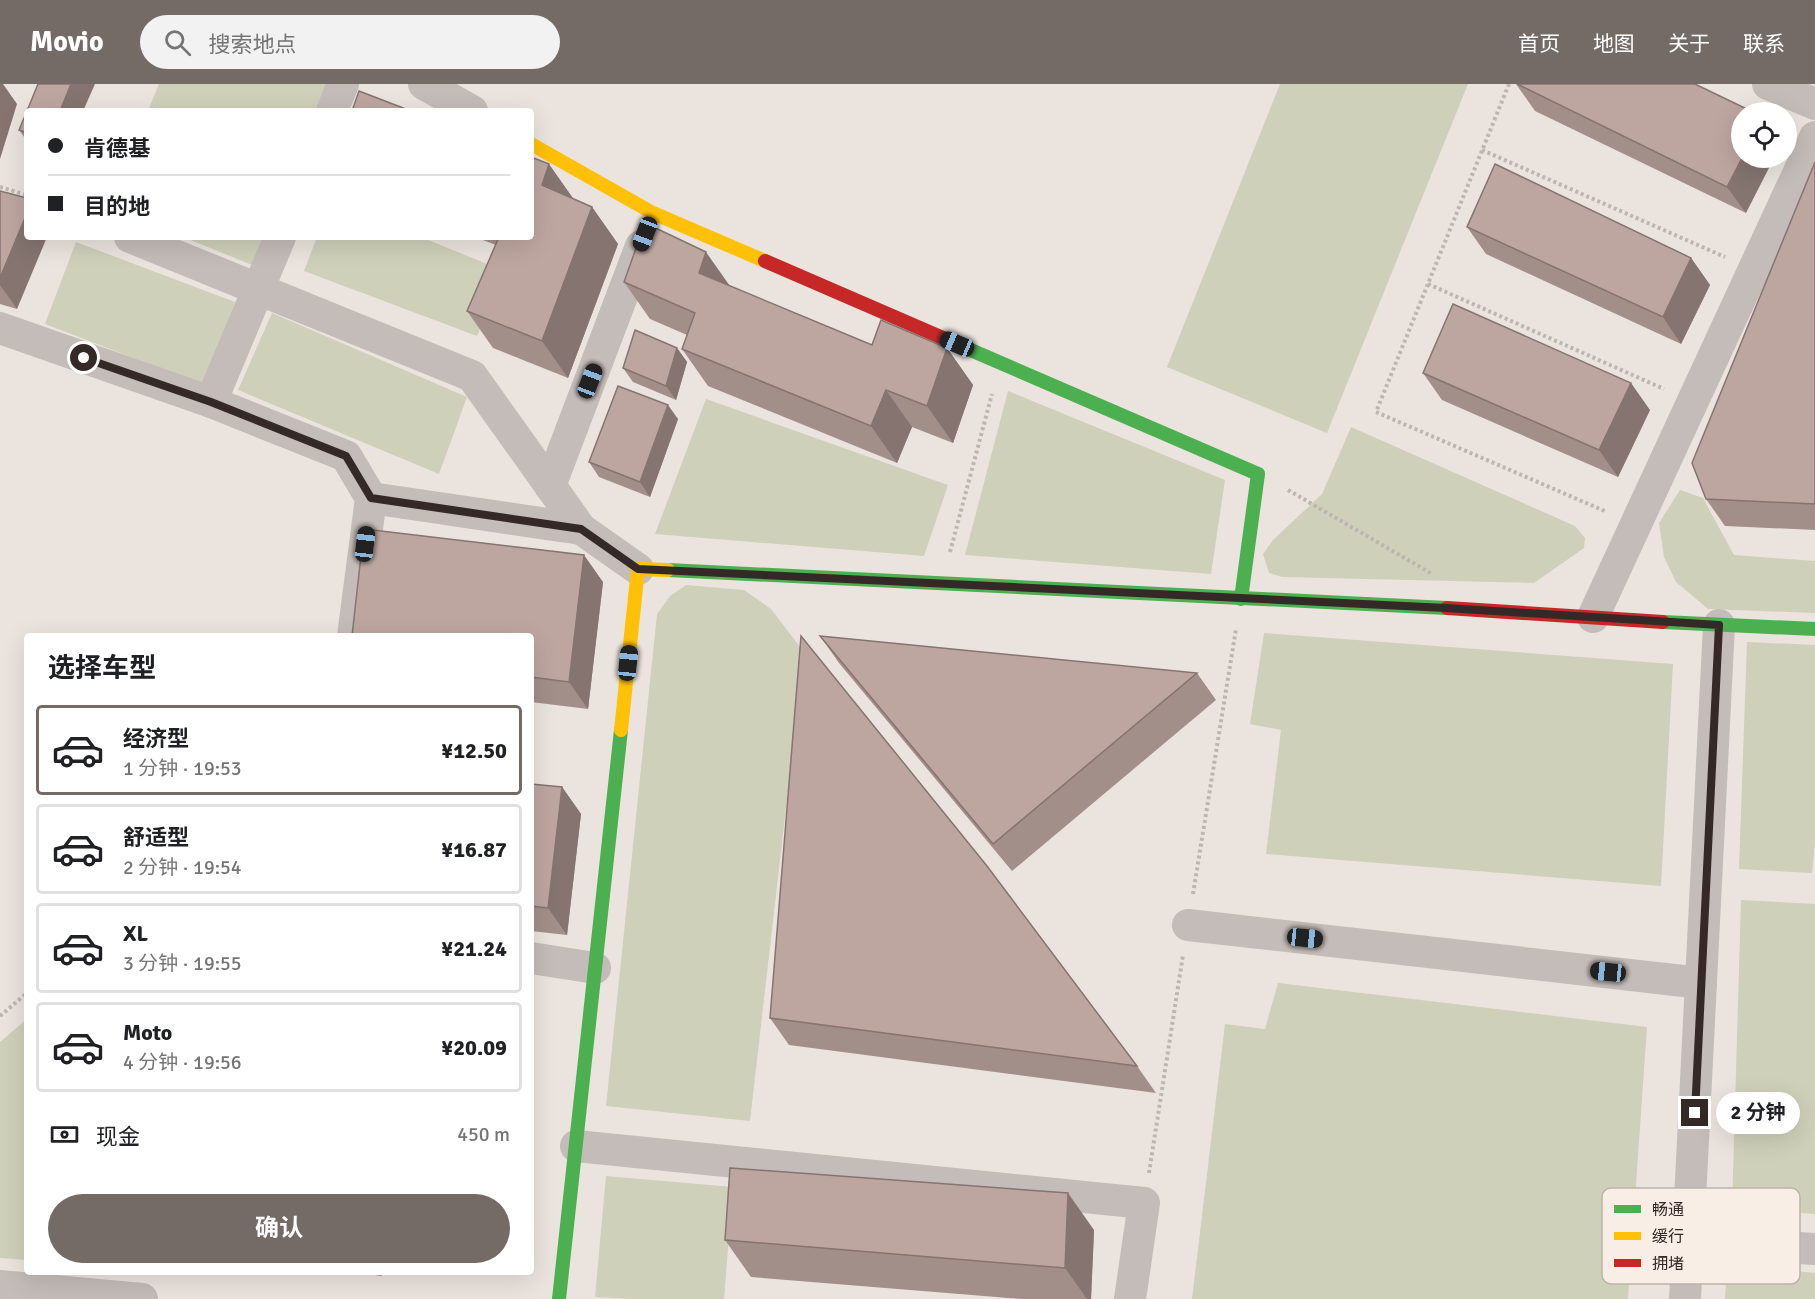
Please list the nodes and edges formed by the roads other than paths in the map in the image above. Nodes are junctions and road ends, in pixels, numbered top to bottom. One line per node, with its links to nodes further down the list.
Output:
1 (343, 84): 5 (street)
2 (424, 84): 6 (street)
3 (1768, 84): 4 (street)
4 (1815, 104)
5 (333, 108)
6 (467, 108)
7 (1815, 137): 20 (street)
8 (534, 146): 9 (street)
9 (653, 213): 15 (street); 19 (street)
10 (137, 240): 12 (street)
11 (279, 240): 12 (street)
12 (258, 289): 14 (street); 15 (street)
13 (0, 328): 14 (street)
14 (211, 402): 16 (street)
15 (550, 486): 17 (street)
16 (371, 498): 17 (street); 23 (street)
17 (581, 529): 18 (street)
18 (638, 569): 19 (street); 26 (street)
19 (1241, 599): 20 (street)
20 (1593, 617): 21 (street)
21 (1719, 625): 22 (street); 27 (street)
22 (1815, 629)
23 (353, 633)
24 (1188, 925): 27 (street)
25 (534, 958): 26 (street)
26 (595, 968): 28 (street)
27 (1701, 983): 29 (street)
28 (576, 1146): 36 (street); 37 (street)
29 (1691, 1188)
30 (1800, 1248): 31 (street)
31 (1815, 1249)
32 (71, 1282): 34 (street); 35 (street)
33 (1686, 1284): 38 (street)
34 (0, 1286)
35 (142, 1299)
36 (559, 1299)
37 (1130, 1299)
38 (1685, 1299)

